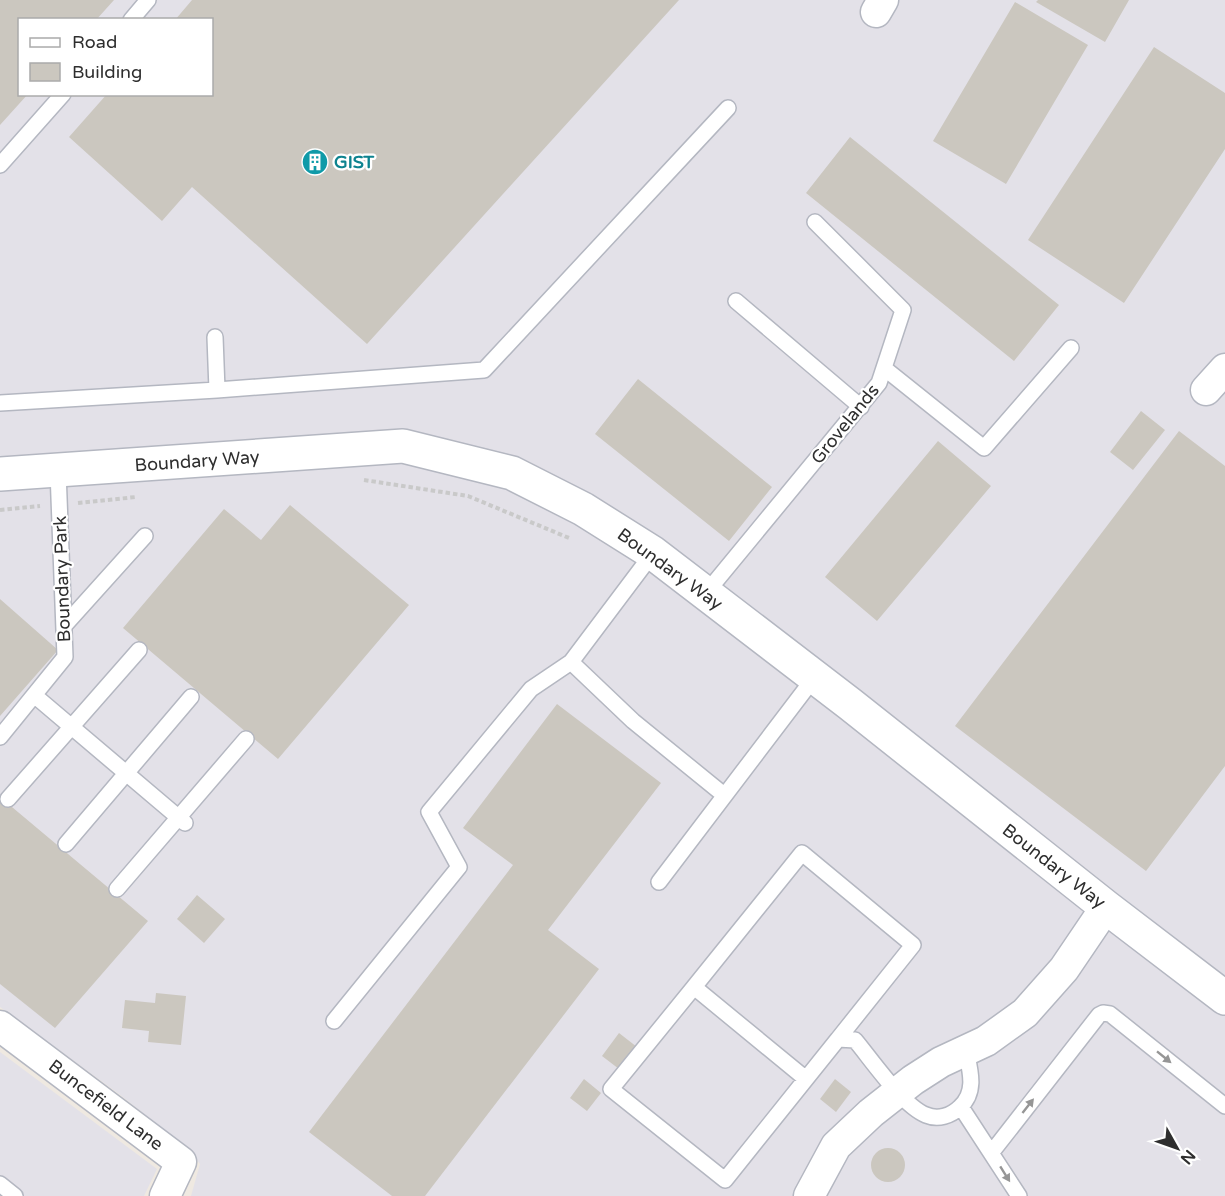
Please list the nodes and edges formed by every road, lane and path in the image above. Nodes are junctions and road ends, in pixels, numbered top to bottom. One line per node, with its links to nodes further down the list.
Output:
1 (148, 0): 2 (lane)
2 (133, 18)
3 (61, 96): 5 (lane)
4 (728, 108): 11 (lane)
5 (0, 165)
6 (815, 222): 10 (lane, Grovelands)
7 (736, 301): 13 (lane)
8 (215, 337): 11 (lane)
9 (1071, 348): 10 (lane)
10 (884, 368): 13 (lane, Grovelands)
11 (217, 390): 12 (lane)
12 (0, 403)
13 (861, 406): 18 (lane, Grovelands)
14 (58, 471): 15 (street, Boundary Way); 17 (street, Boundary Way); 19 (lane, Boundary Park)
15 (0, 474)
16 (145, 536): 19 (lane)
17 (653, 553): 18 (street, Boundary Way); 21 (lane)
18 (706, 593): 22 (street, Boundary Way)
19 (64, 626): 23 (lane, Boundary Park)
20 (139, 650): 25 (lane)
21 (571, 662): 29 (lane); 38 (lane)
22 (814, 678): 29 (lane); 35 (street, Boundary Way)
23 (34, 695): 25 (lane); 26 (lane, Boundary Park)
24 (191, 697): 28 (lane)
25 (71, 727): 28 (lane); 30 (lane)
26 (0, 737)
27 (246, 739): 31 (lane)
28 (127, 774): 31 (lane); 32 (lane)
29 (724, 795): 33 (lane)
30 (8, 799)
31 (182, 820): 34 (lane)
32 (66, 844)
33 (659, 882)
34 (117, 889)
35 (1106, 908): 37 (street, Boundary Way); 41 (street)
36 (694, 987): 40 (lane); 42 (lane); 42 (lane)
37 (1225, 998)
38 (334, 1021)
39 (0, 1026): 49 (street, Buncefield Lane)
40 (838, 1039): 42 (lane); 43 (lane)
41 (966, 1051): 43 (street); 45 (lane)
42 (806, 1079)
43 (898, 1091): 45 (lane); 50 (street)
44 (1225, 1106): 46 (lane, one-way to 44)
45 (961, 1107): 46 (lane)
46 (992, 1152): 51 (lane, one-way to 51)
47 (0, 1184): 48 (lane)
48 (15, 1196)
49 (165, 1196)
50 (809, 1196)
51 (1019, 1196)

